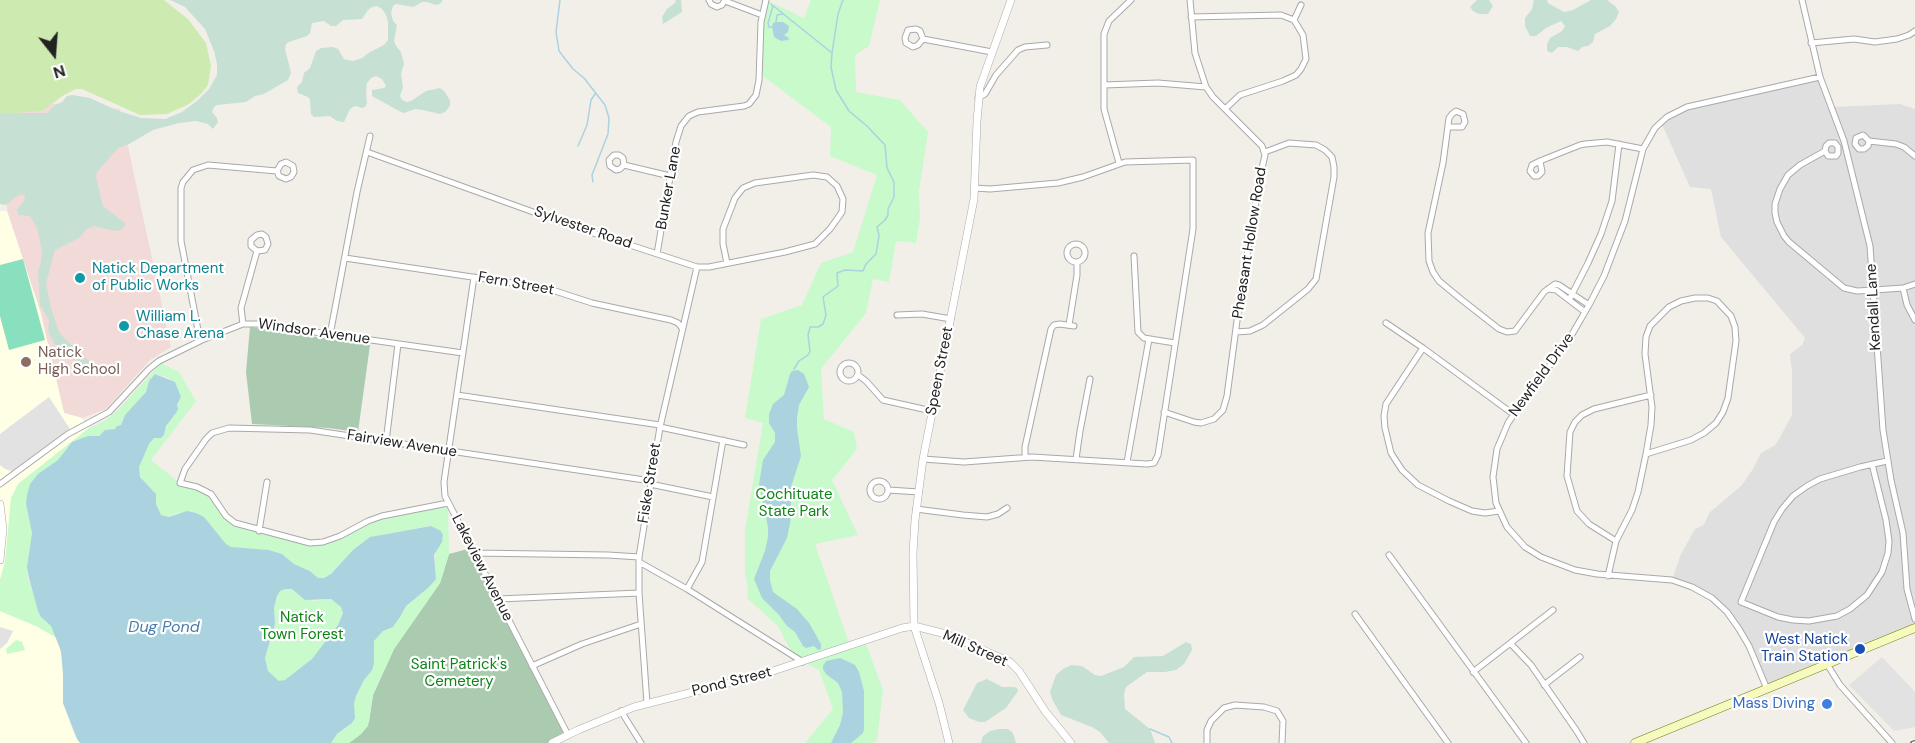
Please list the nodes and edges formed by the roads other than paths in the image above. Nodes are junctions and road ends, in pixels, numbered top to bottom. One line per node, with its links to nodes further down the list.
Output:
1 (709, 0): 7 (street)
2 (766, 0): 9 (street, Bunker Lane)
3 (1011, 0): 16 (street, Speen Street)
4 (1131, 0): 18 (street)
5 (1190, 0): 10 (street, Pheasant Hollow Road)
6 (1802, 0): 14 (street, Kendall Lane)
7 (725, 1): 9 (street)
8 (1301, 5): 11 (street)
9 (762, 15): 35 (street, Bunker Lane)
10 (1191, 16): 11 (street); 19 (street, Pheasant Hollow Road)
11 (1294, 20): 21 (street)
12 (1915, 31): 14 (street)
13 (923, 39): 16 (street)
14 (1812, 43): 17 (street, Kendall Lane)
15 (1047, 45): 20 (street)
16 (992, 52): 20 (street, Speen Street)
17 (1820, 77): 26 (street, Newfield Drive); 48 (street, Kendall Lane)
18 (1104, 86): 19 (street); 32 (street)
19 (1206, 87): 21 (street, Pheasant Hollow Road)
20 (978, 99): 36 (street, Speen Street)
21 (1225, 109): 29 (street, Pheasant Hollow Road)
22 (1448, 127): 47 (street)
23 (370, 136): 28 (street)
24 (1869, 141): 30 (street)
25 (1619, 144): 26 (street); 31 (street); 49 (street)
26 (1643, 149): 51 (street, Newfield Drive)
27 (1825, 151): 48 (street)
28 (367, 152): 38 (street, Sylvester Road); 40 (street)
29 (1265, 152): 59 (street, Pheasant Hollow Road); 59 (street)
30 (1915, 156)
31 (1540, 161)
32 (1119, 163): 36 (street); 63 (street)
33 (624, 165): 35 (street)
34 (278, 171): 62 (street)
35 (670, 176): 38 (street, Bunker Lane)
36 (975, 188): 54 (street, Speen Street)
37 (257, 251): 57 (street)
38 (657, 254): 43 (street, Sylvester Road)
39 (1134, 256): 61 (street)
40 (345, 258): 44 (street, Fern Street); 60 (street)
41 (1077, 262): 80 (street)
42 (727, 263): 42 (street, Sylvester Road); 43 (street, Sylvester Road)
43 (697, 267): 58 (street, Fiske Street)
44 (474, 277): 58 (street, Fern Street); 66 (street)
45 (1915, 284): 46 (street)
46 (1903, 288): 48 (street); 55 (street)
47 (1548, 289): 49 (street); 50 (street)
48 (1874, 290): 83 (street, Kendall Lane)
49 (1573, 294): 50 (street); 51 (street)
50 (1569, 300): 52 (street)
51 (1589, 305): 52 (street, Newfield Drive)
52 (1585, 312): 73 (street, Newfield Drive)
53 (897, 315): 54 (street)
54 (951, 319): 71 (street, Speen Street)
55 (1915, 320)
56 (1386, 323): 65 (street)
57 (243, 324): 60 (street, Windsor Avenue); 62 (street, Windsor Avenue)
58 (682, 328): 74 (street, Fiske Street)
59 (1236, 332): 72 (street, Pheasant Hollow Road)
60 (330, 335): 64 (street, Windsor Avenue)
61 (1147, 338): 63 (street); 84 (street)
62 (202, 340): 89 (street, Windsor Avenue)
63 (1174, 343): 72 (street)
64 (398, 344): 66 (street, Windsor Avenue); 76 (street)
65 (1423, 348): 73 (street); 97 (street)
66 (463, 353): 69 (street)
67 (858, 375): 71 (street)
68 (1090, 379): 82 (street)
69 (457, 395): 74 (street); 78 (street)
70 (1651, 395): 79 (street); 79 (street); 99 (street)
71 (932, 411): 81 (street, Speen Street)
72 (1164, 412): 84 (street)
73 (1513, 414): 97 (street, Newfield Drive)
74 (660, 426): 75 (street); 87 (street, Fiske Street)
75 (723, 440): 77 (street); 92 (street)
76 (386, 442): 78 (street, Fairview Avenue); 88 (street, Fairview Avenue)
77 (744, 445)
78 (449, 451): 87 (street, Fairview Avenue); 93 (street)
79 (1646, 454): 99 (street)
80 (1025, 457): 81 (street); 82 (street)
81 (923, 459): 91 (street, Speen Street)
82 (1076, 459): 84 (street)
83 (1887, 461): 85 (street); 110 (street, Kendall Lane)
84 (1127, 462)
85 (1872, 464): 85 (street)
86 (267, 482): 98 (street)
87 (650, 482): 92 (street, Fairview Avenue); 103 (street, Fiske Street)
88 (180, 483): 98 (street, Lakeview Avenue)
89 (0, 484)
90 (888, 490): 91 (street)
91 (918, 492): 96 (street, Speen Street)
92 (713, 497): 105 (street)
93 (448, 503): 98 (street, Lakeview Avenue); 100 (street, Lakeview Avenue)
94 (0, 504): 102 (street)
95 (1007, 508): 96 (street)
96 (916, 509): 112 (street, Speen Street)
97 (1499, 511): 104 (street, Newfield Drive)
98 (259, 531)
99 (1616, 541): 104 (street)
100 (474, 553): 103 (street); 107 (street, Lakeview Avenue)
101 (1389, 555): 119 (street)
102 (0, 560)
103 (639, 560): 105 (street); 106 (street, Fiske Street)
104 (1608, 576): 121 (street, Newfield Drive)
105 (687, 589): 116 (street)
106 (639, 593): 107 (street); 111 (street, Fiske Street)
107 (498, 599): 118 (street, Lakeview Avenue)
108 (1553, 610): 114 (street)
109 (1355, 614): 131 (street)
110 (1915, 620)
111 (640, 624): 118 (street); 122 (street, Fiske Street)
112 (914, 626): 116 (street, Pond Street); 127 (street, Speen Street); 128 (street, Mill Street)
113 (1915, 628): 117 (main road)
114 (1511, 644): 119 (street); 120 (street)
115 (1580, 657): 120 (street)
116 (803, 662): 122 (street, Pond Street)
117 (1827, 664): 121 (main road); 135 (street)
118 (532, 666): 124 (street, Lakeview Avenue)
119 (1473, 672): 132 (street)
120 (1544, 685): 133 (street)
121 (1767, 689): 134 (main road)
122 (646, 703): 123 (street, Pond Street)
123 (621, 711): 124 (street, Pond Street); 126 (street)
124 (568, 735): 125 (street, Pond Street)
125 (552, 743)
126 (641, 743)
127 (949, 743)
128 (1071, 743)
129 (1207, 743): 130 (street)
130 (1282, 743)
131 (1448, 743)
132 (1526, 743)
133 (1584, 743)
134 (1635, 743)
135 (1892, 743)

